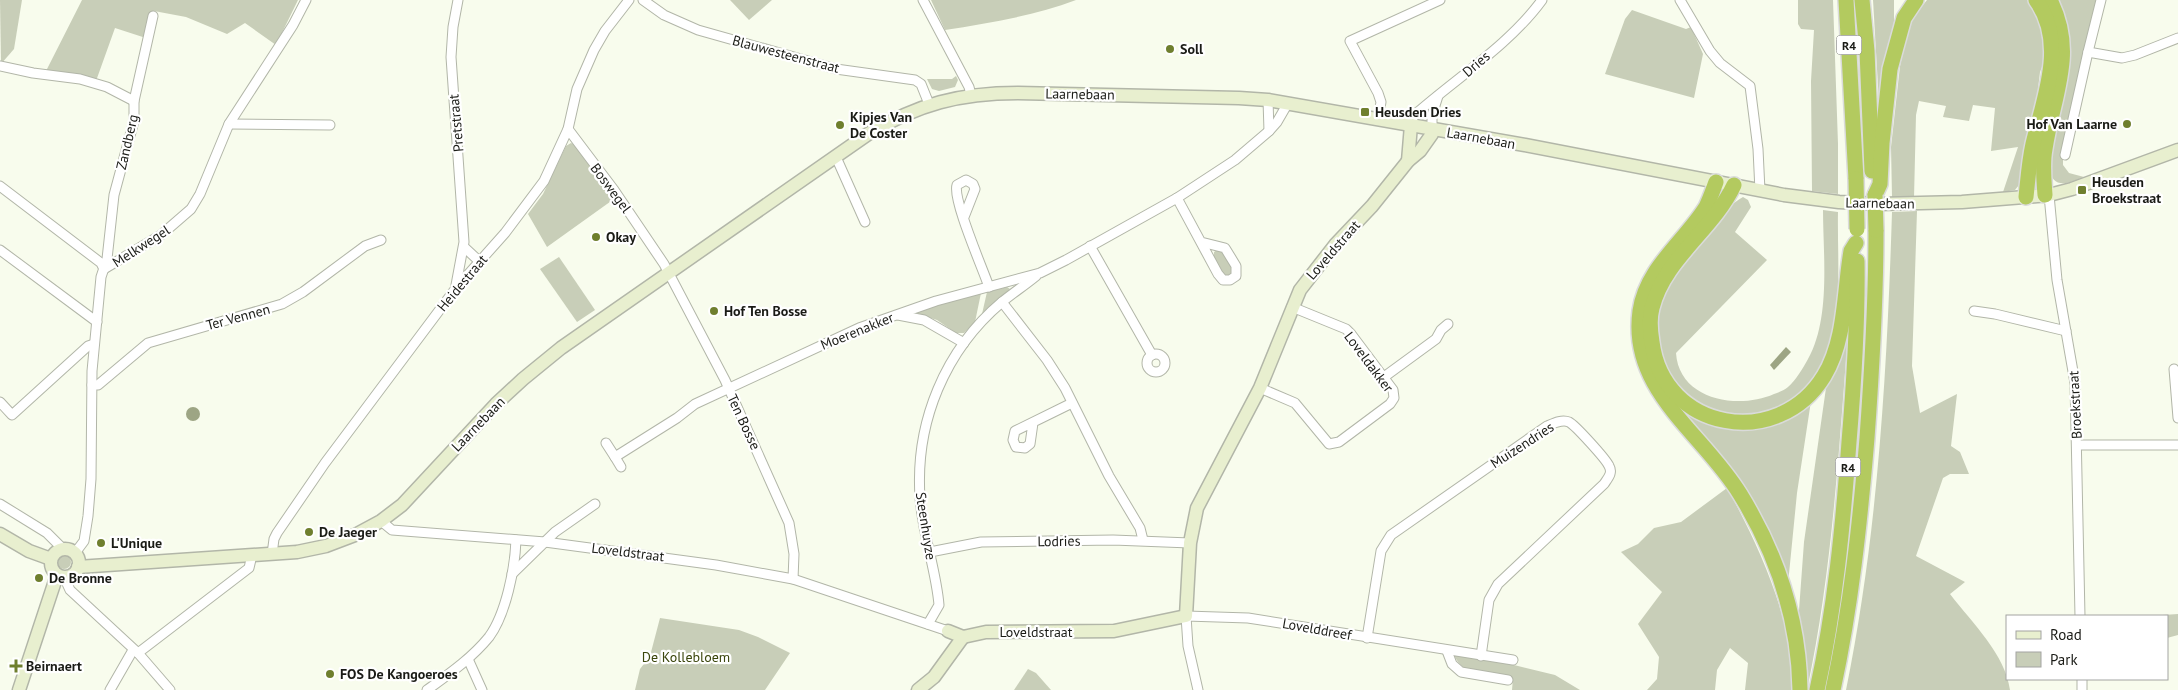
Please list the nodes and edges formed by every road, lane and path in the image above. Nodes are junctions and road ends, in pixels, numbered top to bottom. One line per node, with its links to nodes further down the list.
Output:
1 (306, 0): 26 (street, Melkwegel)
2 (458, 0): 50 (street, Pretstraat)
3 (629, 0): 29 (street, Heidestraat)
4 (644, 0): 23 (street, Blauwesteenstraat)
5 (923, 0): 19 (street)
6 (1440, 0): 25 (street)
7 (1542, 0): 20 (street, Dries)
8 (1680, 0): 39 (street)
9 (1846, 0): 46 (highway, R4, bridge)
10 (1862, 0): 40 (highway, R4)
11 (1916, 0): 40 (highway)
12 (2036, 0): 42 (highway)
13 (2050, 0): 41 (highway)
14 (2101, 0): 17 (street)
15 (153, 16): 22 (street, Zandberg)
16 (2178, 38): 17 (street)
17 (2088, 52): 33 (street)
18 (0, 66): 22 (street)
19 (971, 95): 21 (street, Laarnebaan); 23 (street, Laarnebaan)
20 (1438, 96): 28 (street, Dries); 30 (street)
21 (1268, 100): 24 (street, Laarnebaan); 31 (street)
22 (134, 101): 53 (street, Zandberg)
23 (928, 101): 34 (street, Laarnebaan)
24 (1288, 103): 25 (street, Laarnebaan); 31 (street, Moerenakker)
25 (1378, 119): 28 (street, Laarnebaan)
26 (230, 124): 27 (street); 53 (street, Melkwegel)
27 (330, 125)
28 (1411, 125): 30 (street, Laarnebaan); 35 (street)
29 (568, 129): 52 (street, Heidestraat); 54 (street, Boswegel)
30 (1432, 129): 35 (street, Loveldstraat); 36 (street, Laarnebaan)
31 (1269, 131): 43 (street, Moerenakker)
32 (2178, 150): 41 (street, Laarnebaan)
33 (2065, 155)
34 (836, 157): 45 (street); 54 (street, Laarnebaan)
35 (1408, 161): 59 (street, Loveldstraat)
36 (1716, 182): 37 (street, Laarnebaan); 119 (highway)
37 (1734, 185): 39 (street, Laarnebaan); 46 (highway)
38 (0, 186): 53 (street)
39 (1760, 191): 42 (street, Laarnebaan)
40 (1874, 195): 121 (highway, R4, bridge)
41 (2047, 195): 42 (street, Laarnebaan); 64 (street, Broekstraat)
42 (2026, 197)
43 (1177, 198): 48 (street); 49 (street, Moerenakker)
44 (964, 217): 56 (street)
45 (864, 222)
46 (1857, 236): 120 (highway, R4)
47 (381, 240): 70 (street, Ter Vennen)
48 (1201, 242): 48 (street)
49 (1090, 246): 55 (street, Moerenakker); 67 (street)
50 (464, 247): 52 (street); 57 (street, Pretstraat)
51 (0, 250): 62 (street)
52 (479, 262): 57 (street, Heidestraat)
53 (104, 269): 62 (street, Melkwegel)
54 (669, 273): 71 (street, Ten Bosse); 84 (street, Laarnebaan)
55 (1040, 273): 56 (street, Moerenakker); 58 (street, Steenhuyze)
56 (990, 287): 61 (street, Moerenakker)
57 (456, 288): 93 (street, Heidestraat)
58 (1002, 302): 65 (street, Steenhuyze); 74 (street)
59 (1292, 308): 69 (street, Loveldakker); 72 (street, Loveldstraat)
60 (1974, 312): 64 (street)
61 (895, 315): 65 (street); 71 (street, Moerenakker)
62 (97, 322): 66 (street, Melkwegel)
63 (1448, 324): 69 (street)
64 (2066, 331): 78 (street, Broekstraat)
65 (964, 343): 91 (street, Steenhuyze)
66 (94, 344): 70 (street, Melkwegel); 73 (street)
67 (1152, 355)
68 (2174, 369): 75 (street)
69 (1384, 377): 72 (street, Loveldakker)
70 (92, 385): 92 (street, Melkwegel)
71 (729, 388): 80 (street, Moerenakker); 99 (street, Ten Bosse)
72 (1260, 388): 89 (street, Loveldstraat)
73 (0, 402)
74 (1072, 403): 76 (street); 87 (street)
75 (2178, 418)
76 (1033, 423)
77 (606, 442): 80 (street)
78 (2077, 445): 79 (street); 100 (street, Broekstraat)
79 (2178, 445)
80 (615, 457): 81 (street)
81 (621, 468)
82 (0, 504): 90 (street)
83 (595, 504): 88 (street)
84 (381, 521): 86 (street, Loveldstraat); 93 (street, Laarnebaan)
85 (0, 534): 95 (street)
86 (516, 540): 88 (street, Loveldstraat); 97 (street)
87 (1143, 540): 89 (street, Lodries); 91 (street, Lodries)
88 (545, 542): 97 (street); 99 (street, Loveldstraat)
89 (1190, 543): 101 (street, Loveldstraat)
90 (63, 548): 92 (street); 95 (street)
91 (930, 552): 102 (street, Steenhuyze)
92 (75, 554): 96 (street)
93 (272, 554): 94 (street, Laarnebaan)
94 (252, 555): 96 (street, Laarnebaan); 106 (street)
95 (51, 559): 98 (street)
96 (78, 567): 98 (street)
97 (511, 574): 109 (street)
98 (61, 576): 106 (street); 112 (street)
99 (793, 579): 102 (street, Loveldstraat)
100 (2080, 615)
101 (1186, 616): 104 (street, Loveldstraat); 105 (street, Lovelddreef); 118 (street)
102 (928, 624): 103 (street, Loveldstraat)
103 (948, 631): 104 (street, Loveldstraat)
104 (962, 637): 117 (street)
105 (1367, 638): 107 (street, Lovelddreef); 108 (street, Muizendries)
106 (136, 651): 113 (street); 114 (street)
107 (1447, 651): 108 (street, Lovelddreef); 111 (street)
108 (1481, 656): 110 (street, Lovelddreef)
109 (468, 659): 115 (street); 116 (street)
110 (1513, 660)
111 (1508, 680)
112 (19, 690)
113 (110, 690)
114 (170, 690)
115 (427, 690)
116 (482, 690)
117 (918, 690)
118 (1198, 690)
119 (1800, 690)
120 (1817, 690)
121 (1834, 690)

